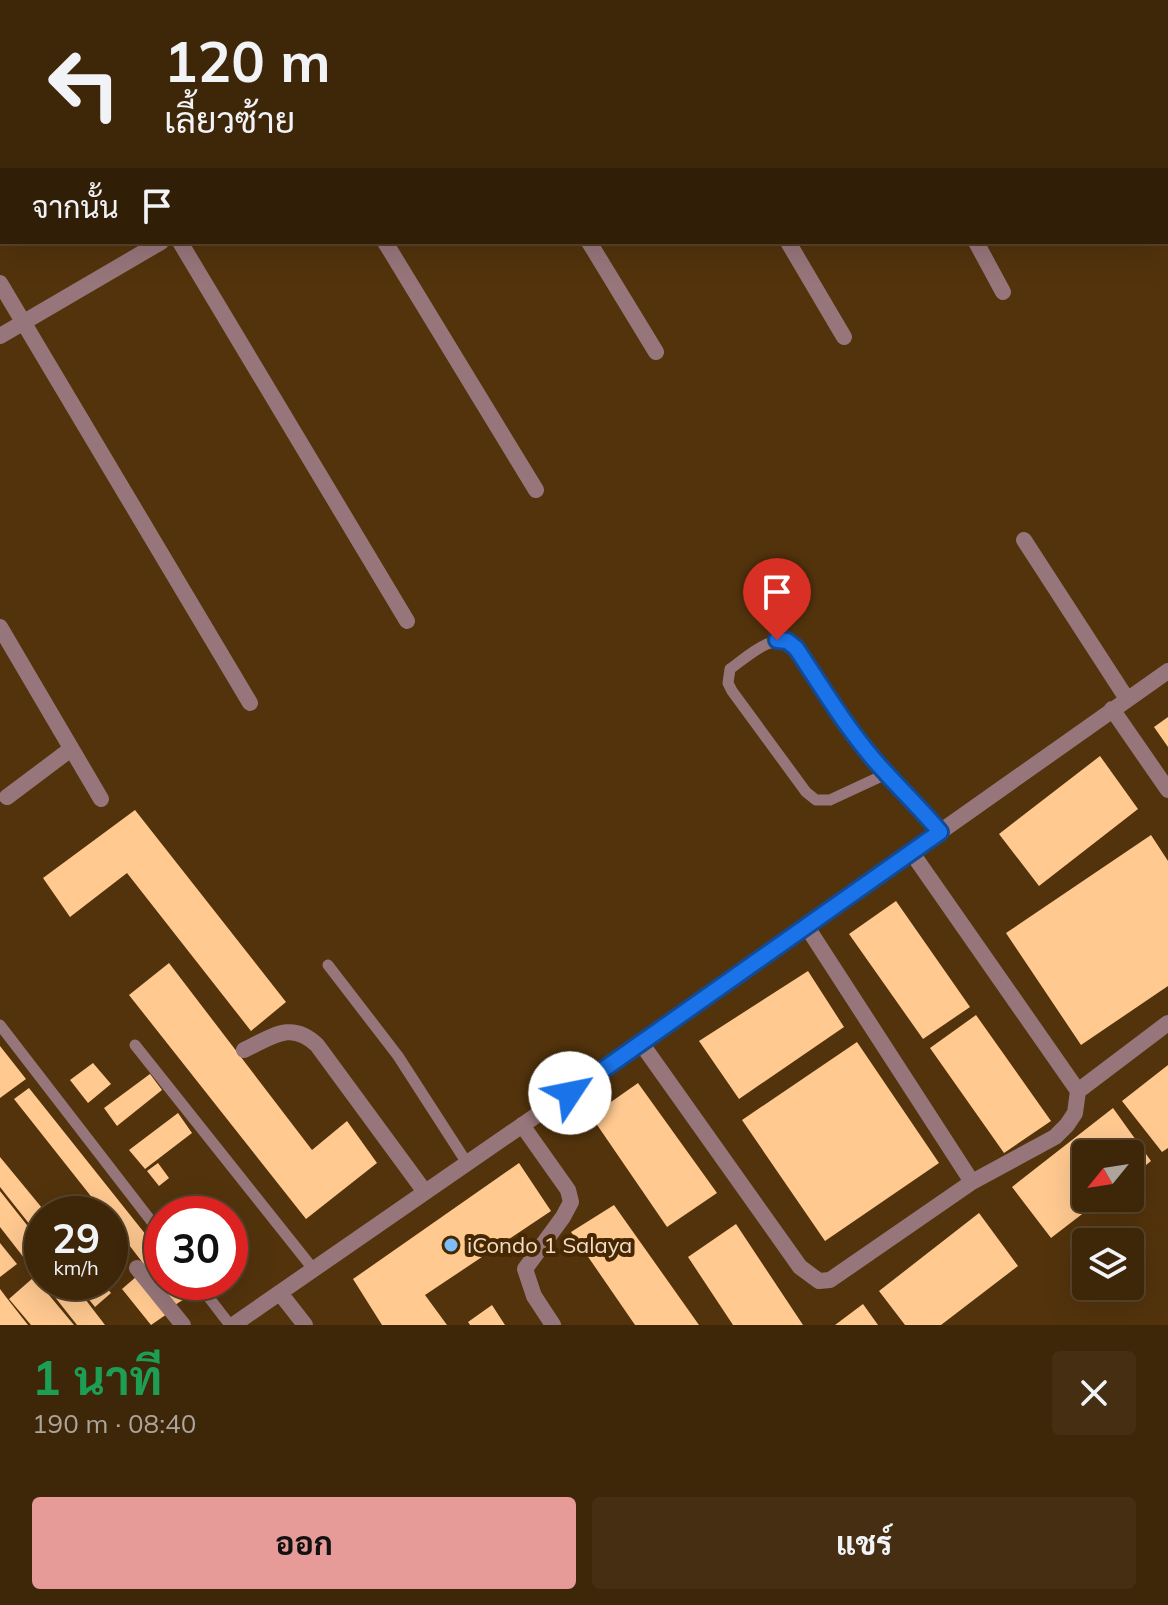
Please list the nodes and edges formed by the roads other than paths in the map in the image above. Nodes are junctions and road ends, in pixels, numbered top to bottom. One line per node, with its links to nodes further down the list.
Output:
1 (158, 244): 9 (street)
2 (181, 244): 15 (street)
3 (386, 244): 13 (street)
4 (590, 244): 12 (street)
5 (789, 244): 11 (street)
6 (977, 244): 8 (street)
7 (0, 283): 9 (street)
8 (1003, 292)
9 (23, 322): 10 (street); 19 (street)
10 (0, 336)
11 (844, 337)
12 (656, 352)
13 (536, 490)
14 (1024, 540): 18 (street)
15 (407, 621)
16 (0, 627): 21 (street)
17 (1168, 671): 18 (street)
18 (1127, 699): 20 (street)
19 (250, 703)
20 (1112, 709): 23 (street); 26 (street)
21 (71, 749): 24 (street); 25 (street)
22 (886, 774): 22 (lane); 26 (lane)
23 (1168, 790)
24 (7, 797)
25 (101, 799)
26 (940, 832): 27 (street)
27 (912, 853): 28 (street); 35 (street)
28 (807, 927): 32 (street); 38 (street)
29 (328, 965): 37 (lane)
30 (1168, 1023): 35 (street)
31 (0, 1025): 40 (lane)
32 (641, 1043): 36 (street); 38 (street)
33 (135, 1045): 42 (lane)
34 (244, 1050): 39 (street)
35 (1078, 1091): 38 (street)
36 (522, 1125): 37 (street); 48 (street)
37 (467, 1163): 39 (street)
38 (972, 1182)
39 (425, 1192): 42 (street)
40 (144, 1212)
41 (137, 1268): 46 (street)
42 (314, 1270): 43 (street)
43 (280, 1293): 45 (street); 47 (street)
44 (211, 1300): 47 (lane)
45 (301, 1324)
46 (183, 1325)
47 (231, 1325)
48 (553, 1325)

